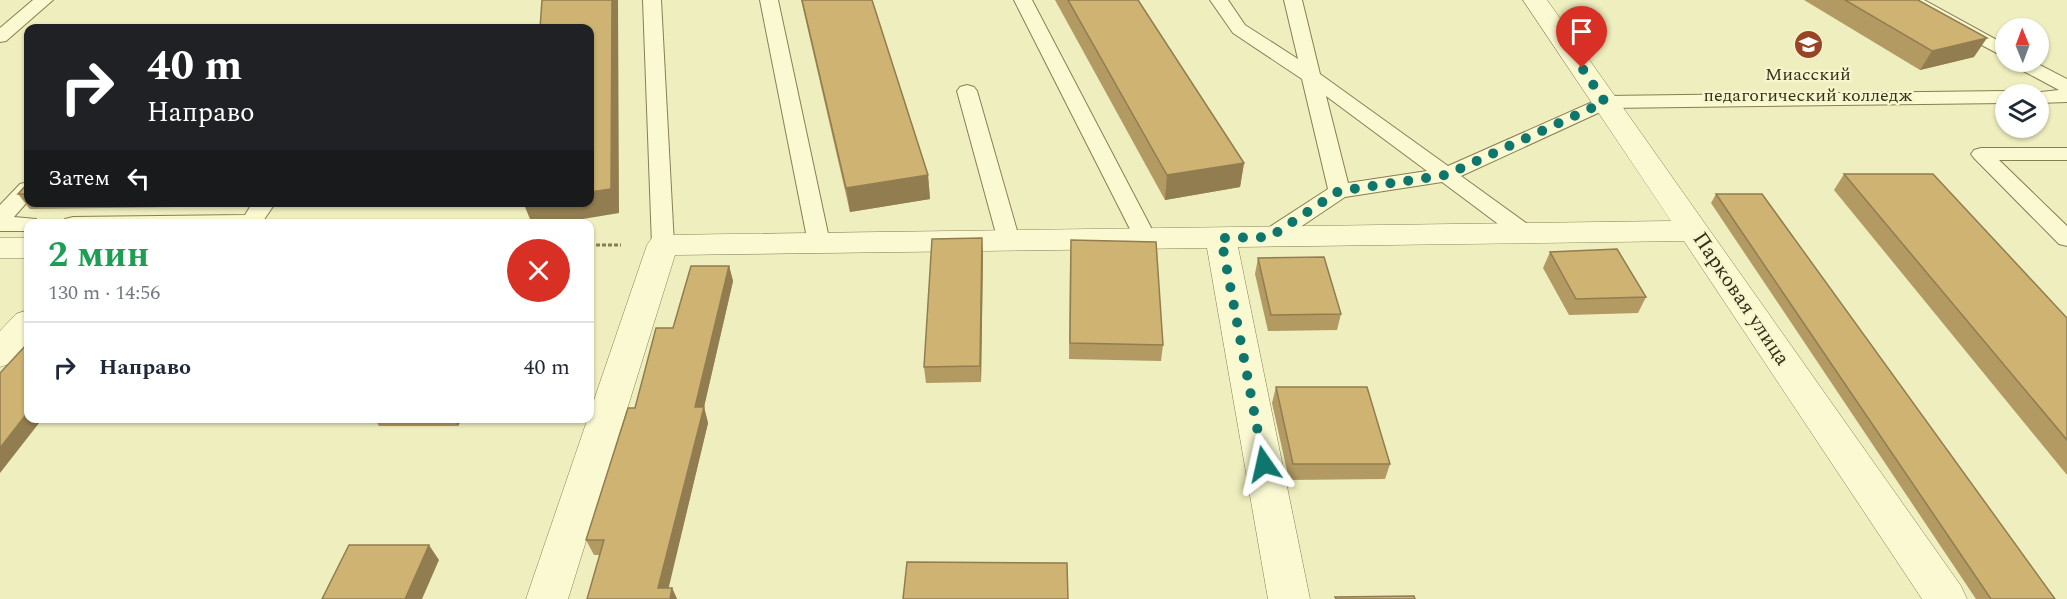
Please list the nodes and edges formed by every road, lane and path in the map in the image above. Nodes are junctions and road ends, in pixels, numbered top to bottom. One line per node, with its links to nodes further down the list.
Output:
1 (44, 0): 9 (lane)
2 (652, 0): 34 (lane)
3 (769, 0): 33 (lane)
4 (1023, 0): 29 (lane)
5 (1219, 0): 12 (lane)
6 (1293, 0): 12 (lane)
7 (1535, 0): 18 (street, Парковая улица)
8 (1911, 0): 10 (lane)
9 (0, 37)
10 (1995, 47)
11 (2039, 72): 13 (lane)
12 (1311, 76): 20 (lane); 21 (lane)
13 (2067, 87)
14 (967, 91): 32 (lane)
15 (2067, 96): 17 (lane)
16 (1995, 97): 18 (lane)
17 (2049, 97)
18 (1605, 102): 20 (lane); 26 (street, Парковая улица)
19 (2067, 154): 31 (lane)
20 (1446, 175): 21 (lane); 27 (lane)
21 (1339, 191): 28 (lane)
22 (24, 193): 23 (lane)
23 (0, 218)
24 (0, 224): 25 (lane)
25 (24, 224)
26 (1694, 231): 27 (street); 41 (street, Парковая улица)
27 (1525, 233): 28 (street)
28 (1270, 237): 30 (street)
29 (1146, 238): 30 (street); 32 (street)
30 (1221, 238): 40 (street)
31 (2067, 239)
32 (1009, 241): 33 (street)
33 (819, 243): 34 (street)
34 (663, 244): 39 (street)
35 (0, 248): 36 (street)
36 (24, 248)
37 (24, 327): 38 (street)
38 (0, 354)
39 (547, 599)
40 (1289, 599)
41 (1946, 599)

